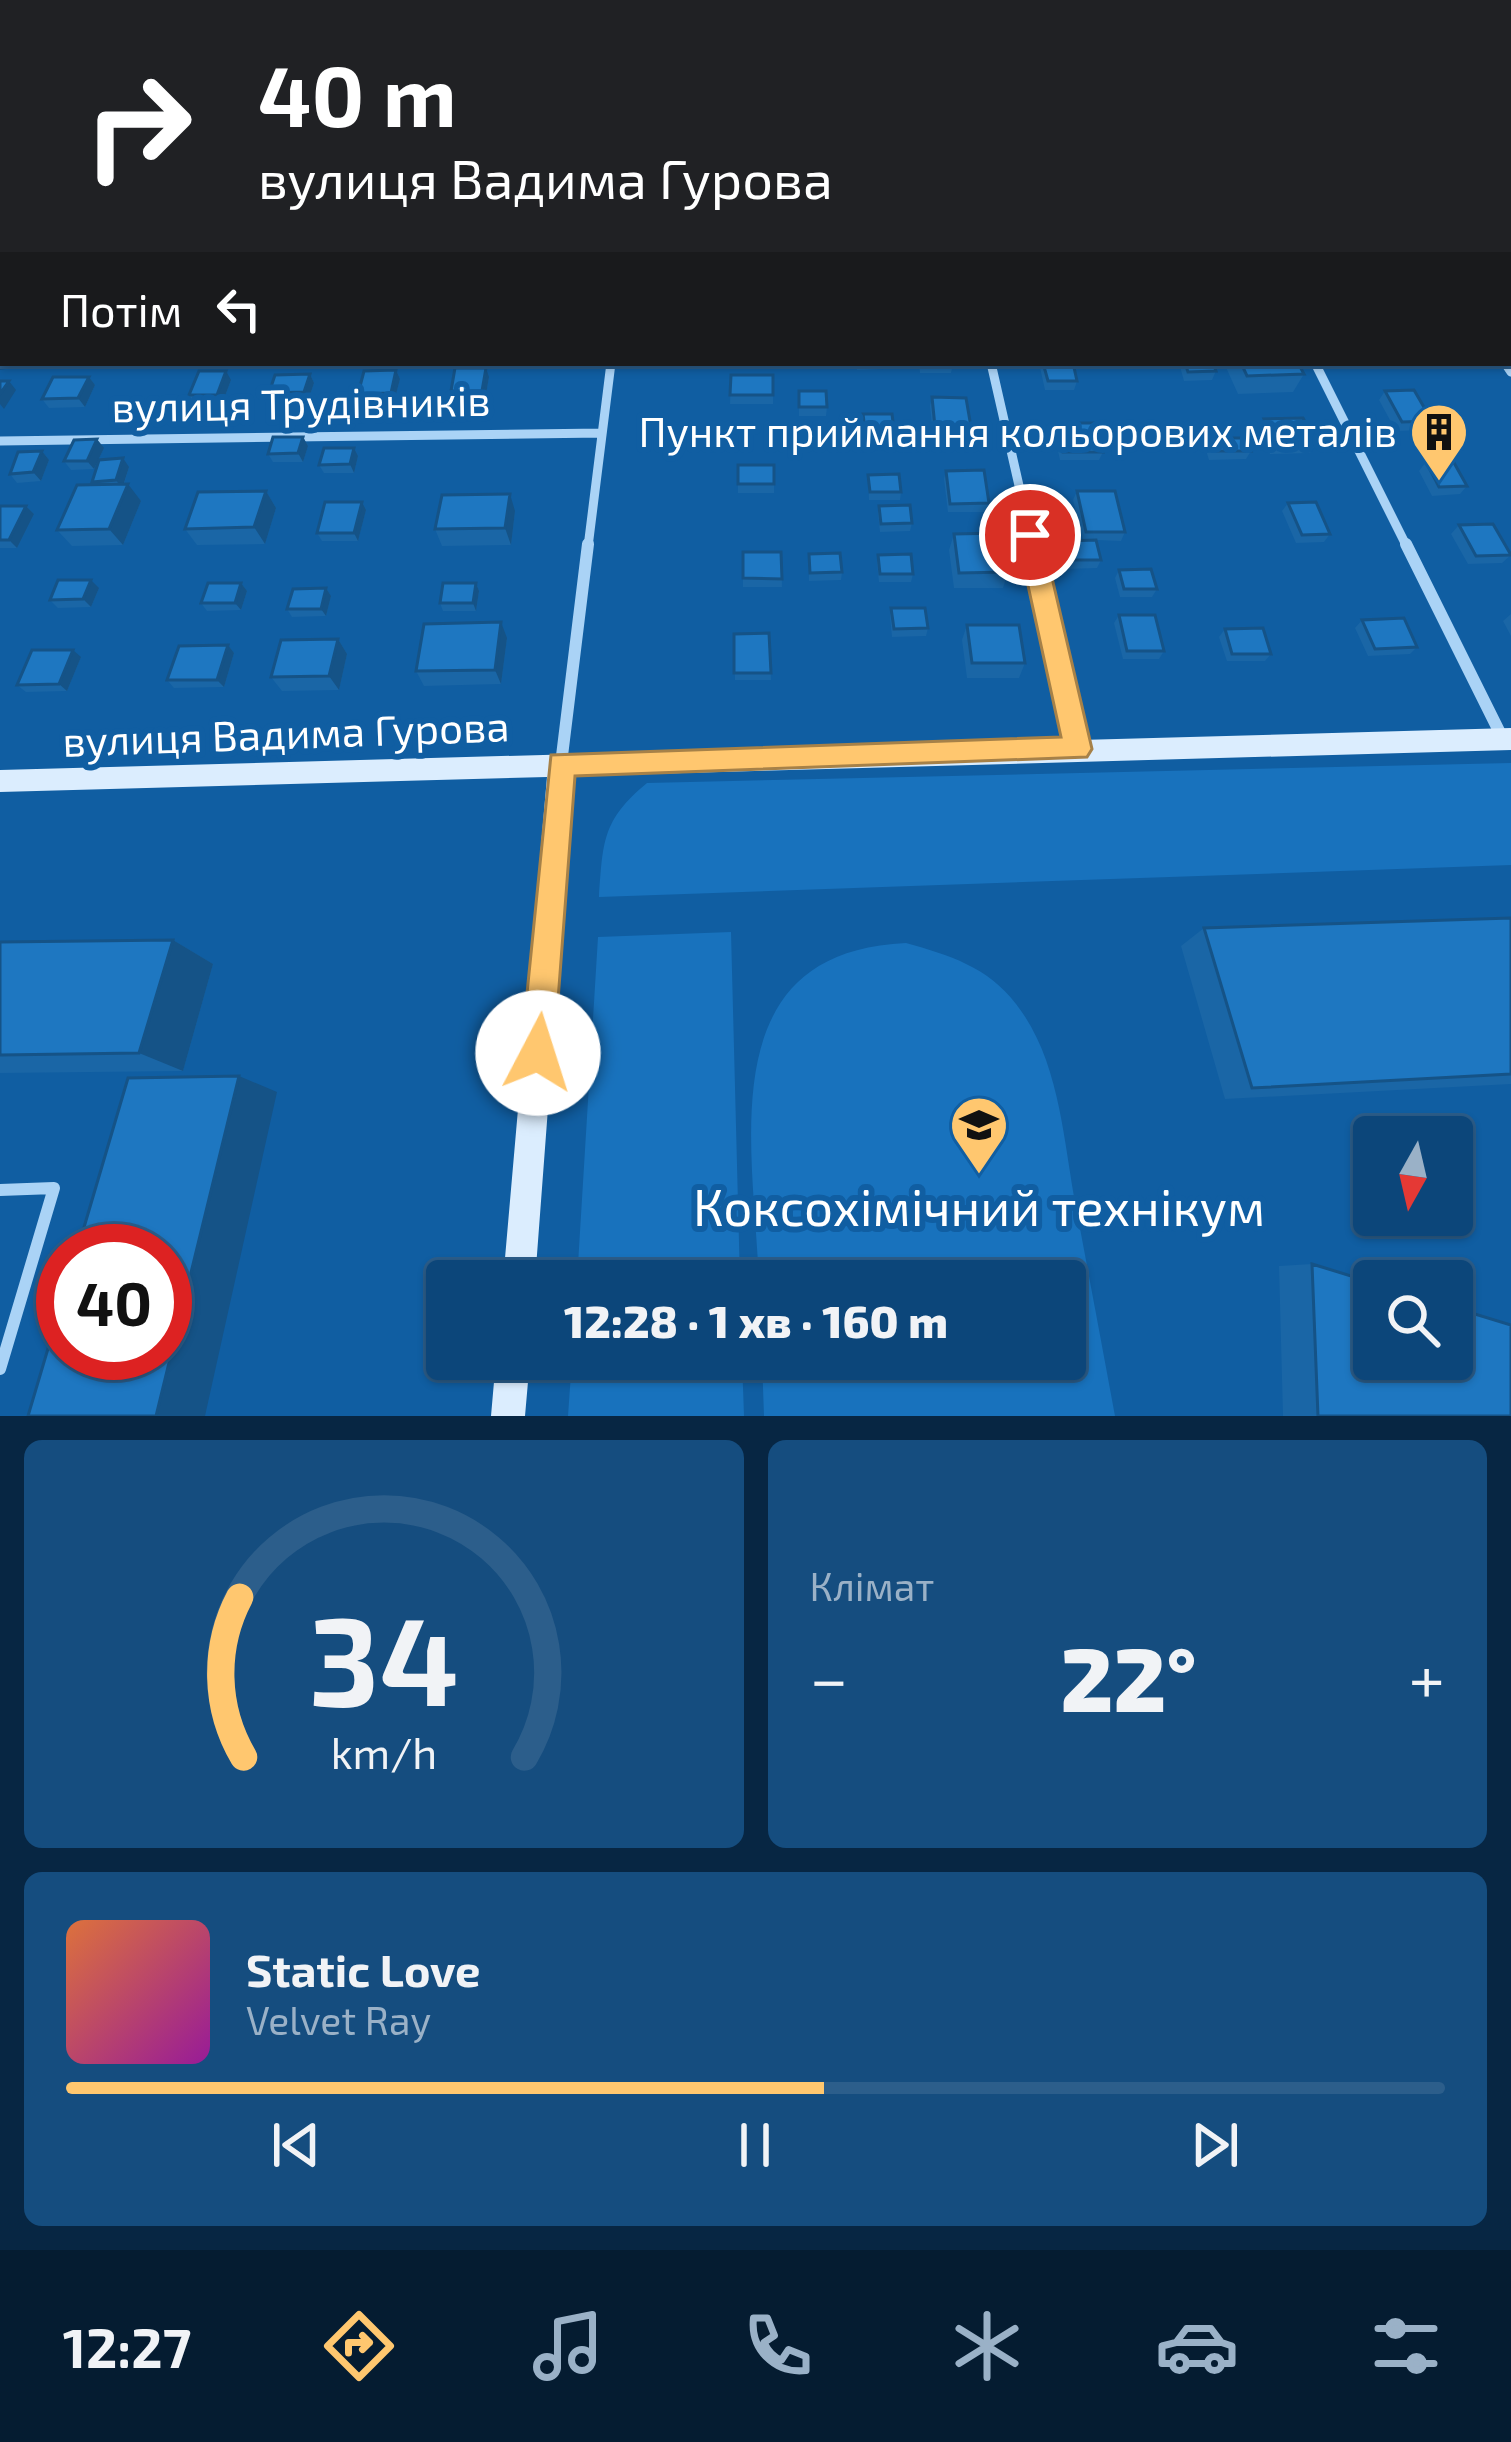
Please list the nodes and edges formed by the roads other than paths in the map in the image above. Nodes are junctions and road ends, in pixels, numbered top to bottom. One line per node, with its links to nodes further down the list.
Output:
1 (611, 366): 4 (street)
2 (993, 366): 7 (street)
3 (1317, 366): 6 (street)
4 (602, 433): 5 (street, вулиця Трудівників); 8 (street)
5 (0, 441)
6 (1507, 740): 7 (street, вулиця Вадима Гурова)
7 (1078, 749): 8 (street, вулиця Вадима Гурова)
8 (561, 764): 9 (street, вулиця Вадима Гурова); 11 (street)
9 (0, 782)
10 (0, 1190): 12 (lane)
11 (521, 1260)
12 (0, 1369)
13 (511, 1380): 14 (street)
14 (508, 1416)

